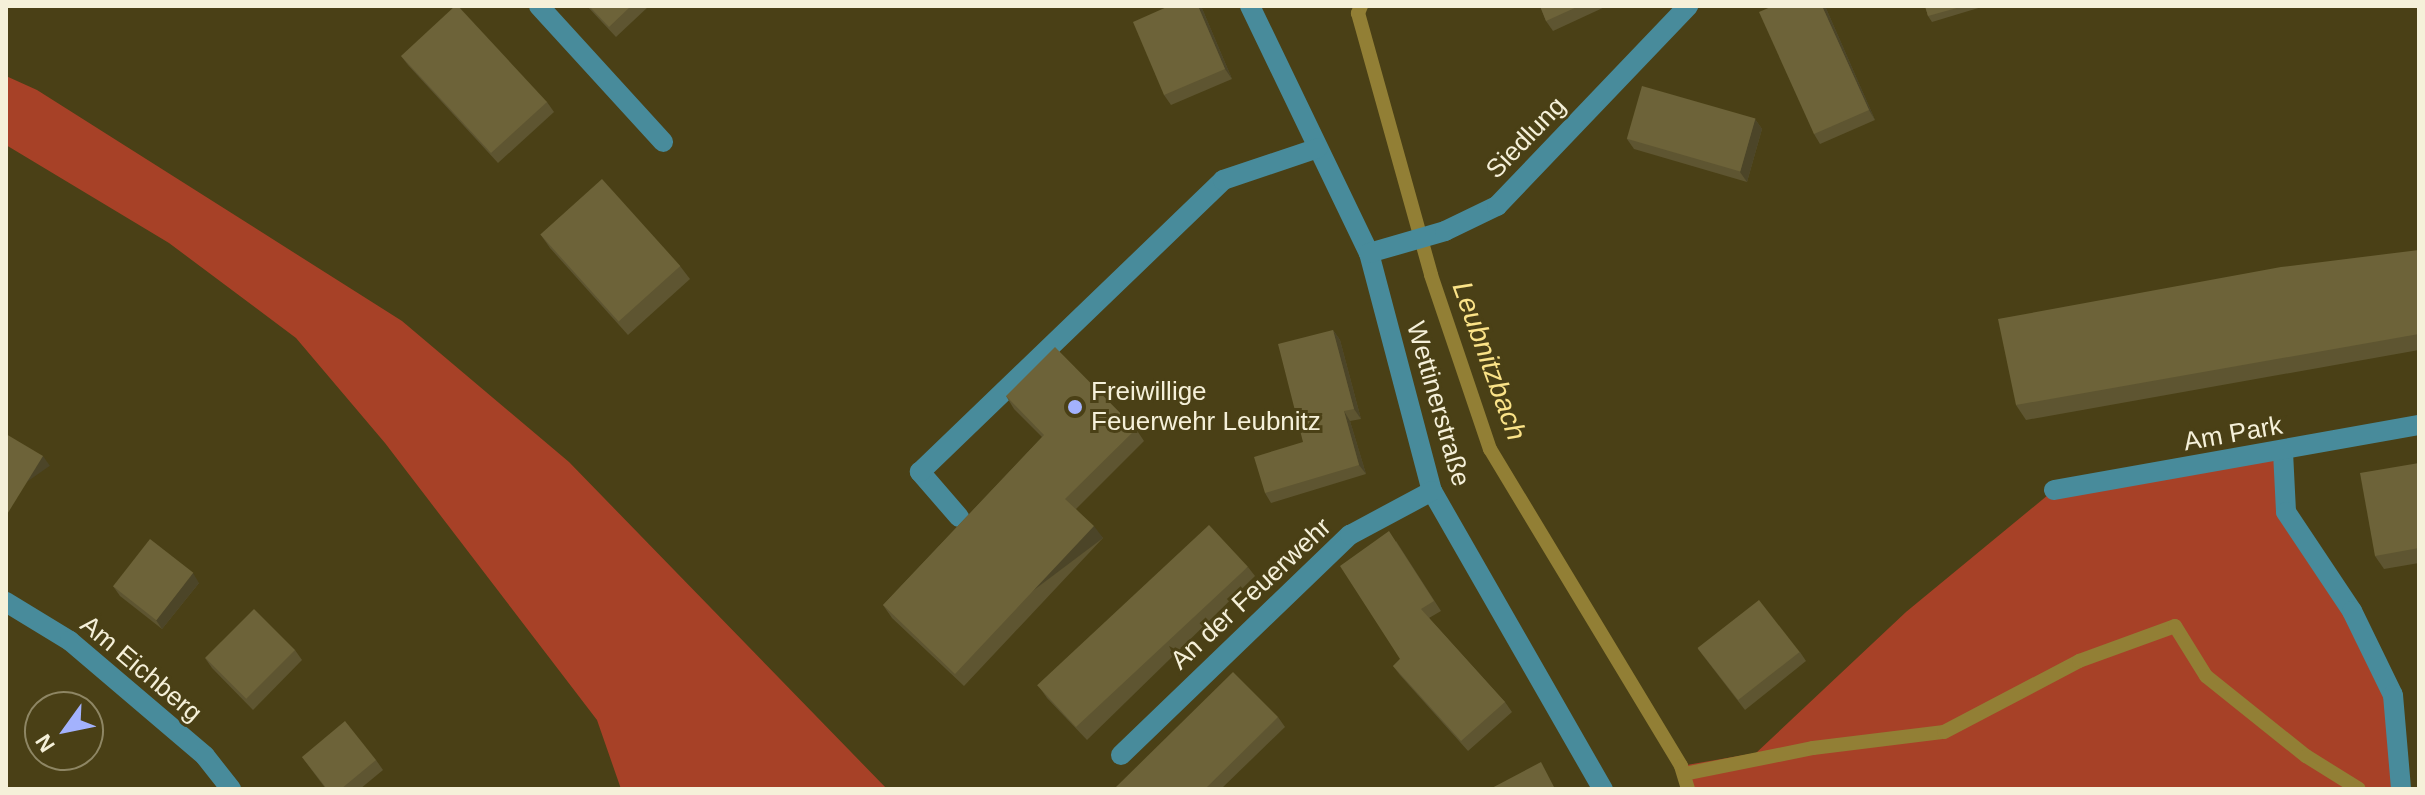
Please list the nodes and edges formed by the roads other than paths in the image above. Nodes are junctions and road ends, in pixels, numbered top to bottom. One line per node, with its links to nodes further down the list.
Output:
1 (539, 6): 4 (street)
2 (1250, 6): 5 (street, Wettinerstraße)
3 (1688, 6): 6 (street, Siedlung)
4 (663, 142)
5 (1318, 148): 6 (street, Wettinerstraße); 11 (street)
6 (1369, 253): 10 (street, Wettinerstraße)
7 (2419, 425): 8 (street, Am Park)
8 (2283, 452): 9 (street, Am Park); 16 (street)
9 (2054, 490)
10 (1432, 491): 13 (street, An der Feuerwehr); 15 (street, Wettinerstraße)
11 (959, 517)
12 (6, 602): 14 (street, Am Eichberg)
13 (1121, 755)
14 (231, 789)
15 (1603, 789)
16 (2401, 789)

